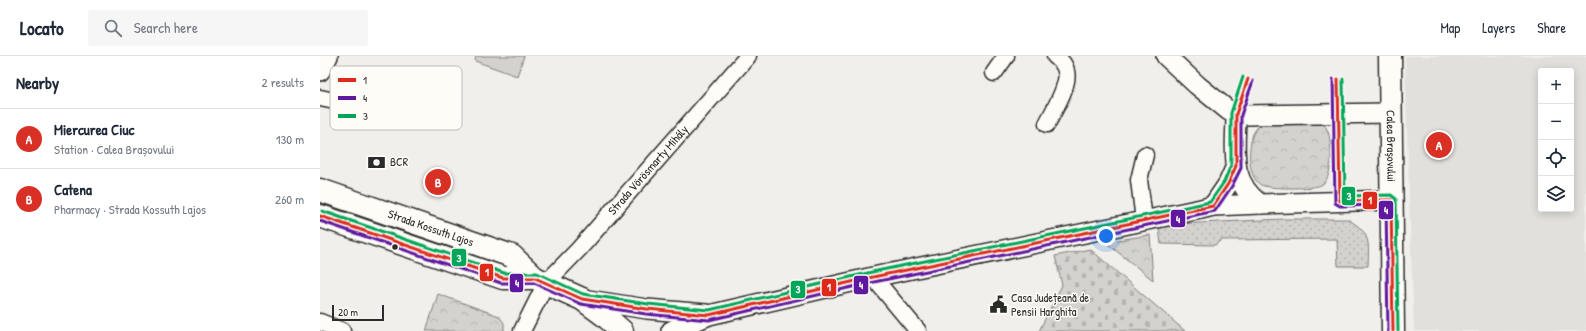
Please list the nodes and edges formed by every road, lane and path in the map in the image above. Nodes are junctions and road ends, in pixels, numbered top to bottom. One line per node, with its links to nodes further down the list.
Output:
1 (328, 56): 7 (street)
2 (748, 56): 23 (street, Strada Vörösmarty Mihály)
3 (1006, 56): 8 (street)
4 (1055, 56): 13 (street)
5 (1166, 56): 12 (street)
6 (1390, 56): 11 (main road, Calea Brașovului)
7 (320, 71)
8 (994, 72)
9 (320, 98): 10 (street)
10 (330, 100)
11 (1390, 113): 12 (street); 17 (main road, Calea Brașovului)
12 (1236, 114): 15 (street)
13 (1047, 124)
14 (1145, 155): 21 (street)
15 (1236, 166): 18 (street); 19 (street)
16 (320, 190): 23 (main road, Strada Kossuth Lajos)
17 (1391, 200): 18 (street, Strada Kossuth Lajos); 32 (main road, Calea Brașovului)
18 (1260, 204): 19 (street, Strada Kossuth Lajos)
19 (1213, 206): 21 (street, Strada Kossuth Lajos)
20 (320, 216): 23 (main road, Strada Kossuth Lajos)
21 (1144, 220): 22 (street, Strada Kossuth Lajos)
22 (873, 277): 25 (street, Strada Kossuth Lajos); 31 (street)
23 (540, 280): 24 (main road, Strada Kossuth Lajos); 28 (street, Strada Vörösmarty Mihály)
24 (582, 299): 25 (street, Strada Kossuth Lajos); 29 (main road, Strada Kossuth Lajos)
25 (709, 314): 30 (street, Strada Kossuth Lajos)
26 (320, 322): 27 (street)
27 (342, 331)
28 (522, 331)
29 (622, 331)
30 (671, 331)
31 (918, 331)
32 (1393, 331)

